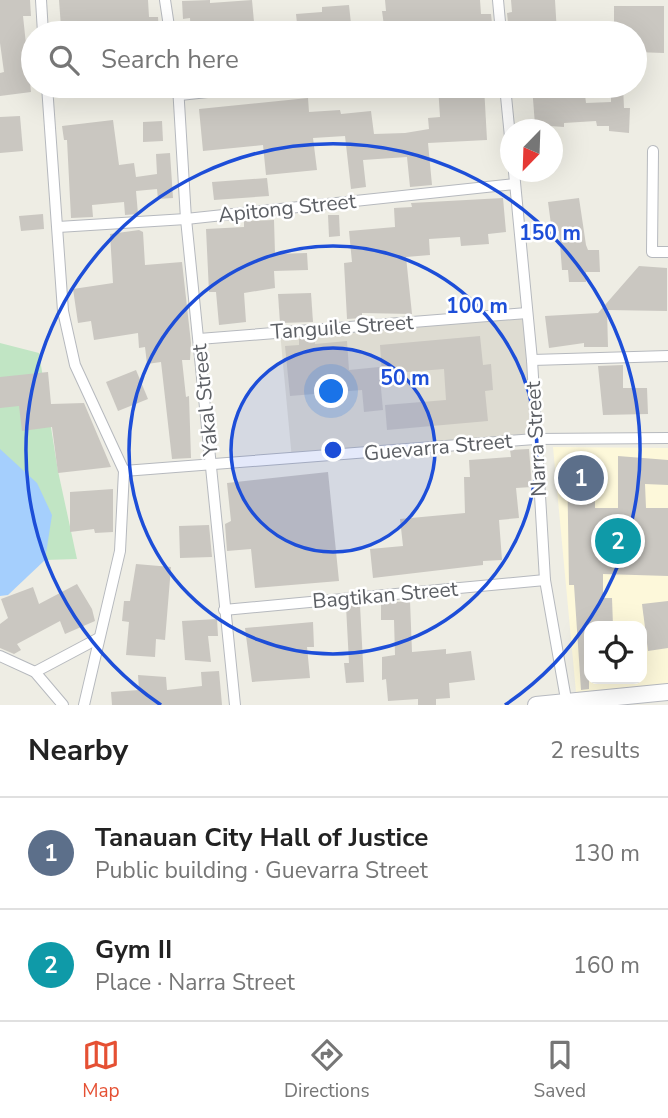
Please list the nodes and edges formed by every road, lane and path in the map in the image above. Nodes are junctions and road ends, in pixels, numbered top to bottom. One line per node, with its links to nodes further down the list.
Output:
1 (41, 0): 4 (street)
2 (165, 0): 5 (street)
3 (498, 0): 6 (street)
4 (42, 21)
5 (168, 21)
6 (500, 21)
7 (48, 98): 14 (street)
8 (179, 98): 13 (street, Yakal Street)
9 (506, 98): 10 (street)
10 (508, 119)
11 (653, 151): 15 (street)
12 (515, 184): 13 (street, Apitong Street); 16 (street, Narra Street)
13 (186, 219): 14 (street, Apitong Street); 17 (street, Yakal Street)
14 (58, 227): 23 (street)
15 (668, 252)
16 (527, 313): 17 (street, Tanguile Street); 19 (street, Narra Street)
17 (199, 339): 22 (street, Yakal Street)
18 (668, 356): 19 (street)
19 (531, 360): 21 (street, Narra Street)
20 (668, 438): 21 (street, Guevarra Street)
21 (536, 439): 22 (street, Guevarra Street); 24 (street, Narra Street)
22 (213, 465): 23 (street, Guevarra Street); 25 (street, Yakal Street)
23 (124, 471): 26 (street)
24 (545, 580): 25 (street, Bagtikan Street); 30 (street, Narra Street)
25 (225, 610): 33 (street, Yakal Street)
26 (99, 638): 28 (street); 32 (street)
27 (0, 656): 28 (street)
28 (35, 672): 31 (street)
29 (668, 692): 30 (street)
30 (567, 703): 34 (street)
31 (63, 705)
32 (84, 705)
33 (235, 705)
34 (536, 705)

